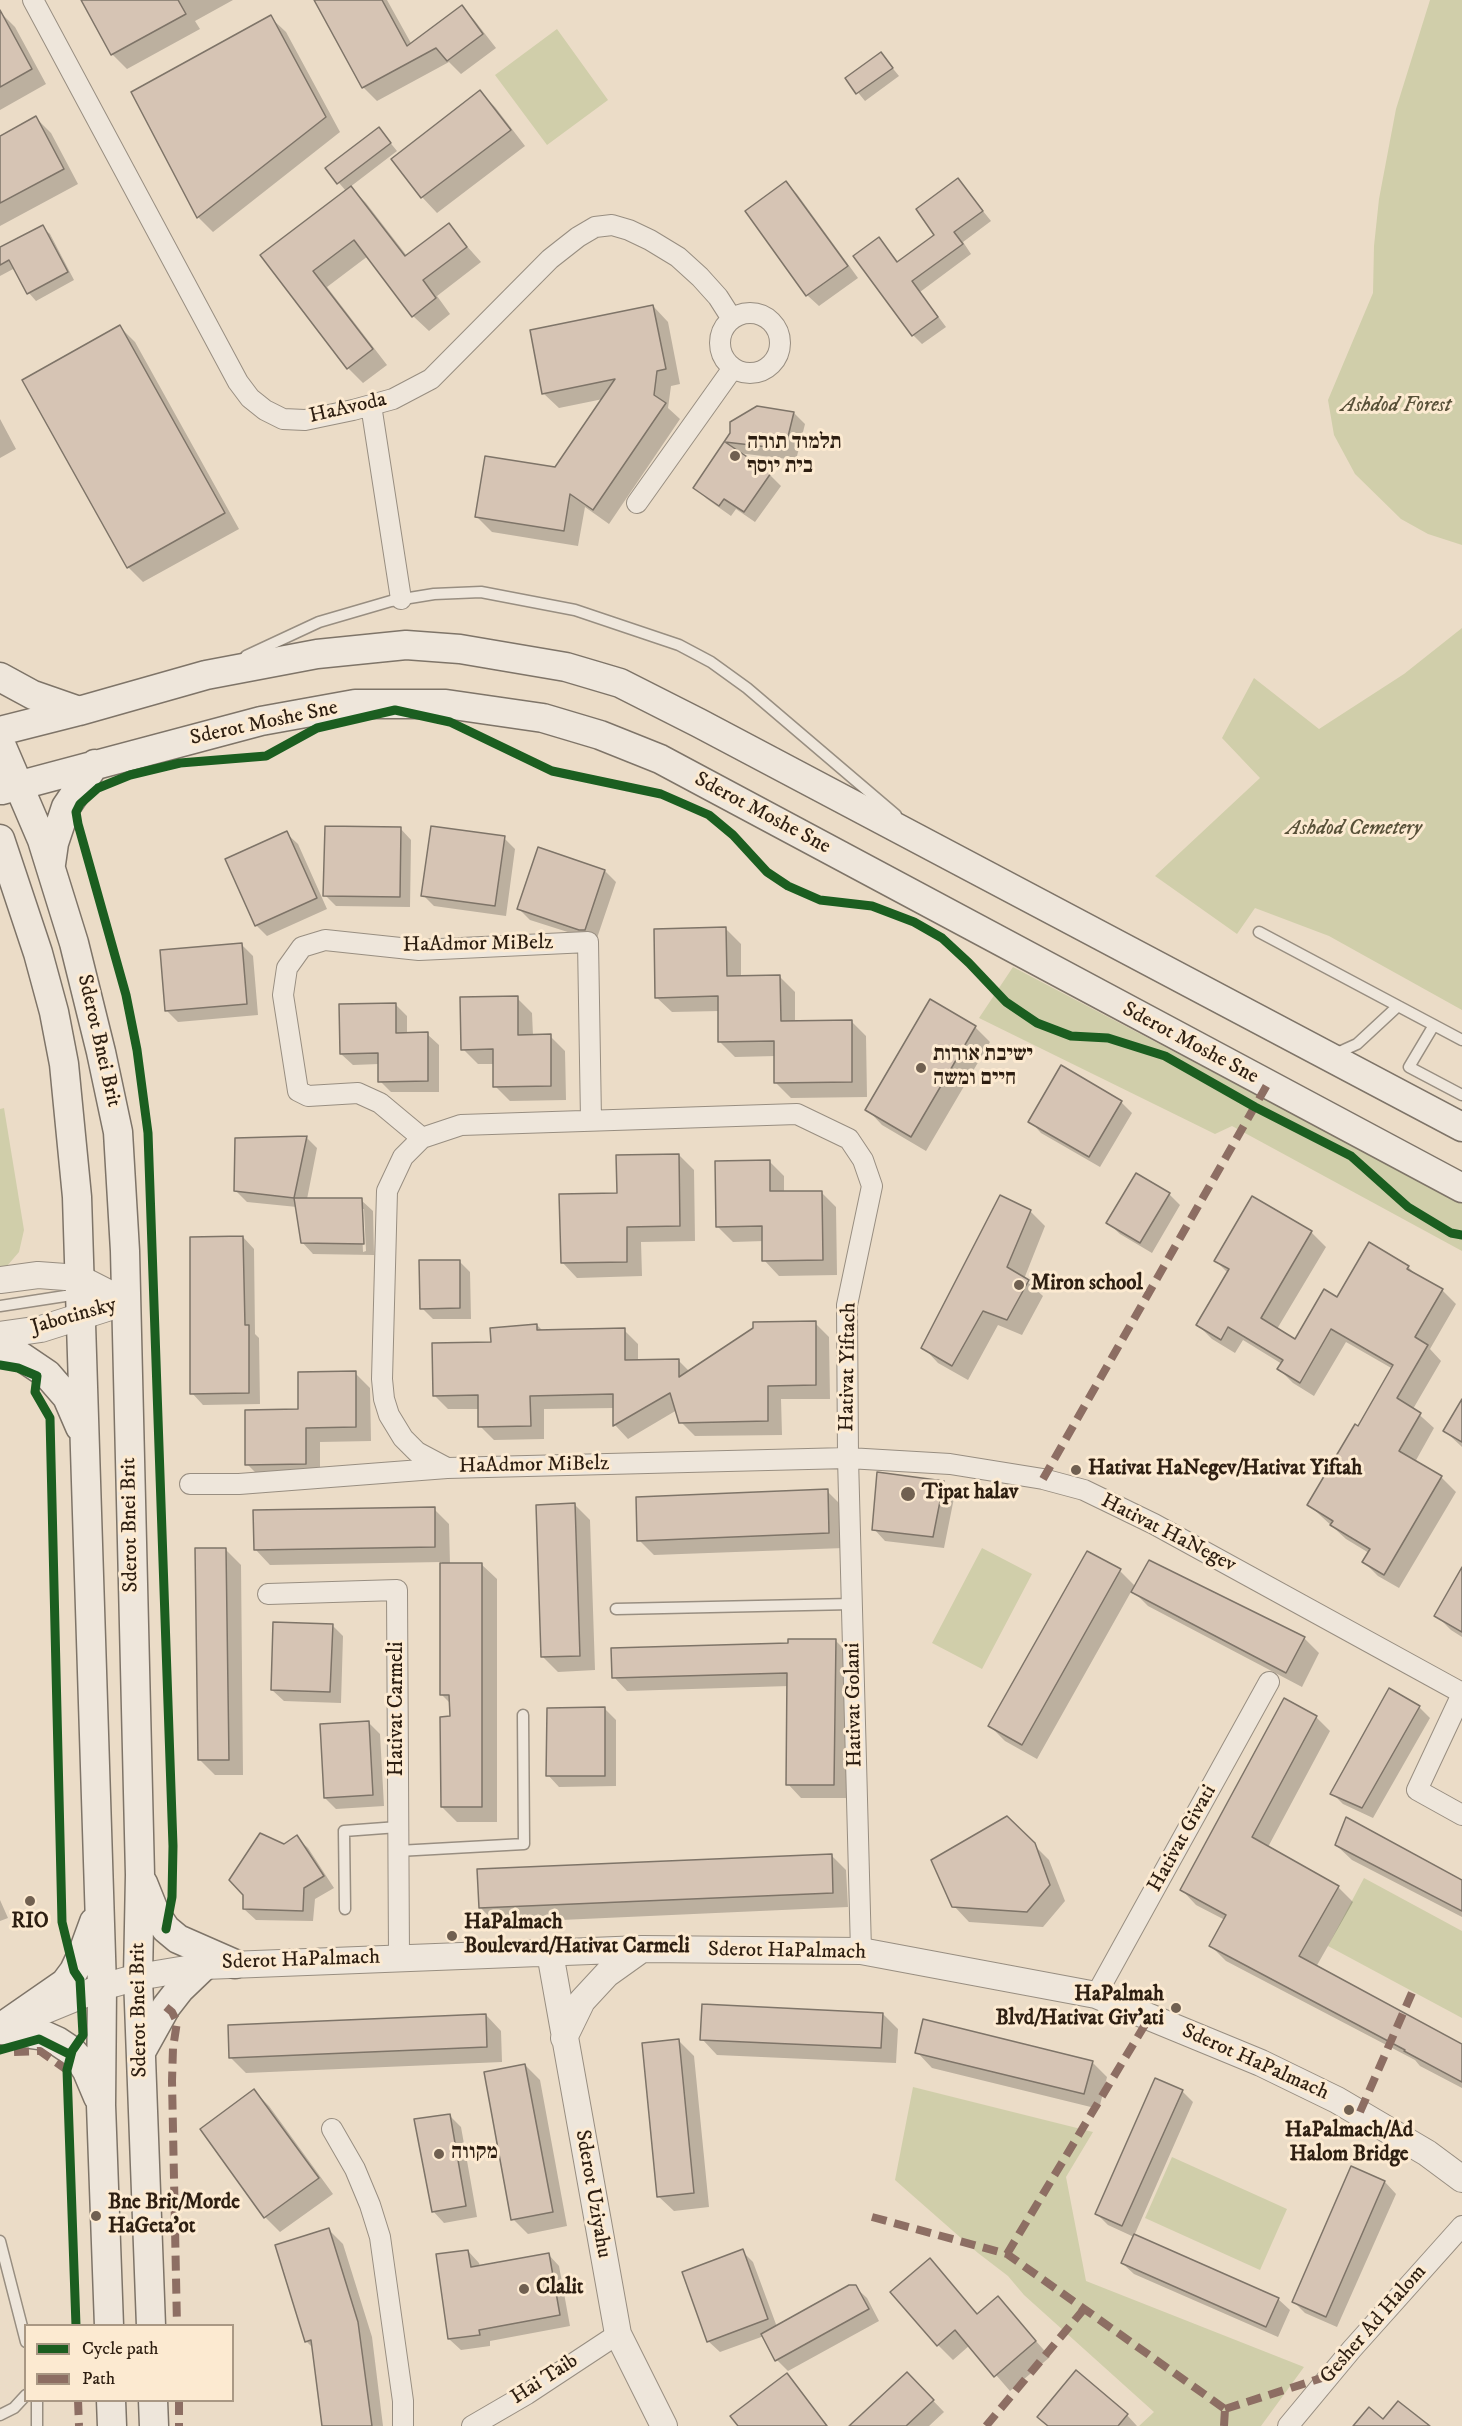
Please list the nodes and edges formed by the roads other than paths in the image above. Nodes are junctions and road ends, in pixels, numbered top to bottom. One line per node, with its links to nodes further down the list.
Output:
1 (33, 0): 4 (street, HaAvoda)
2 (732, 319): 3 (street); 3 (street); 4 (street, HaAvoda)
3 (733, 368): 5 (street)
4 (370, 405): 6 (street)
5 (637, 503)
6 (400, 599): 7 (lane); 15 (lane)
7 (206, 675): 9 (main road); 15 (main road)
8 (0, 677): 9 (main road)
9 (79, 711): 10 (main road)
10 (0, 731)
11 (0, 742): 13 (main road, Sderot Bnei Brit)
12 (95, 764): 13 (main road, Sderot Moshe Sne); 16 (main road); 29 (main road, Sderot Moshe Sne)
13 (10, 787): 16 (main road, Sderot Bnei Brit)
14 (0, 839): 18 (main road, Sderot Bnei Brit)
15 (938, 850): 23 (main road)
16 (51, 866): 32 (main road, Sderot Bnei Brit)
17 (0, 881): 18 (main road)
18 (23, 905): 31 (main road, Sderot Bnei Brit)
19 (1259, 932): 20 (lane)
20 (1398, 1006): 21 (lane); 23 (lane)
21 (1434, 1025): 22 (lane); 24 (lane)
22 (1462, 1040)
23 (1331, 1056): 26 (main road)
24 (1462, 1095)
25 (591, 1120): 27 (street, HaAdmor MiBelz); 27 (street, HaAdmor MiBelz); 28 (street, HaAdmor MiBelz)
26 (1462, 1127)
27 (422, 1138): 38 (street, HaAdmor MiBelz)
28 (849, 1139): 37 (street, Hativat Yiftach)
29 (1462, 1188)
30 (0, 1281): 31 (street, Jabotinsky)
31 (80, 1296): 32 (street, Jabotinsky); 32 (street, Jabotinsky); 33 (lane); 34 (street, Jabotinsky); 36 (main road, Sderot Bnei Brit)
32 (126, 1302): 49 (main road, Sderot Bnei Brit)
33 (0, 1306)
34 (0, 1335)
35 (0, 1346): 36 (main road)
36 (84, 1435): 50 (main road, Sderot Bnei Brit)
37 (848, 1458): 38 (street, HaAdmor MiBelz); 41 (street, Hativat Golani); 44 (street, Hativat HaNegev)
38 (447, 1468): 39 (street)
39 (190, 1484)
40 (268, 1594): 47 (street, Hativat Carmeli)
41 (852, 1604): 42 (lane); 53 (street, Hativat Golani)
42 (616, 1609)
43 (1269, 1682): 60 (street, Hativat Givati)
44 (1462, 1693): 46 (street)
45 (523, 1715): 48 (lane)
46 (1462, 1815)
47 (398, 1827): 48 (street, Hativat Carmeli); 51 (lane)
48 (398, 1851): 55 (street, Hativat Carmeli)
49 (140, 1875): 56 (main road); 58 (main road, Sderot Bnei Brit)
50 (99, 1908): 59 (main road, Sderot Bnei Brit); 61 (main road)
51 (345, 1909)
52 (642, 1949): 53 (street, Sderot HaPalmach); 54 (street, Sderot HaPalmach); 62 (street)
53 (861, 1951): 60 (street, Sderot HaPalmach)
54 (550, 1953): 55 (street, Sderot HaPalmach); 62 (street, Sderot Uziyahu)
55 (399, 1958): 56 (street, Sderot HaPalmach)
56 (235, 1964): 57 (street, Sderot HaPalmach)
57 (204, 1966): 58 (street, Sderot HaPalmach); 63 (main road)
58 (138, 1977): 59 (street, Sderot HaPalmach); 63 (main road, Sderot Bnei Brit)
59 (102, 1987): 61 (street, Sderot HaPalmach); 64 (main road, Sderot Bnei Brit)
60 (1096, 1995): 66 (street, Sderot HaPalmach)
61 (0, 2029): 64 (main road)
62 (564, 2038): 72 (street, Sderot Uziyahu)
63 (140, 2054): 70 (main road, Sderot Bnei Brit)
64 (101, 2105): 69 (main road, Sderot Bnei Brit)
65 (332, 2129): 81 (street)
66 (1462, 2179)
67 (1462, 2226): 84 (street, Gesher Ad Halom)
68 (0, 2241): 71 (lane)
69 (109, 2324)
70 (151, 2324)
71 (24, 2334)
72 (618, 2334): 82 (street, Hai Taib); 83 (street, Sderot Uziyahu)
73 (24, 2397): 77 (lane)
74 (37, 2402): 78 (lane)
75 (111, 2402): 79 (main road)
76 (153, 2402): 80 (main road)
77 (0, 2415)
78 (37, 2426)
79 (112, 2426)
80 (154, 2426)
81 (404, 2426)
82 (472, 2426)
83 (664, 2426)
84 (1288, 2426)

